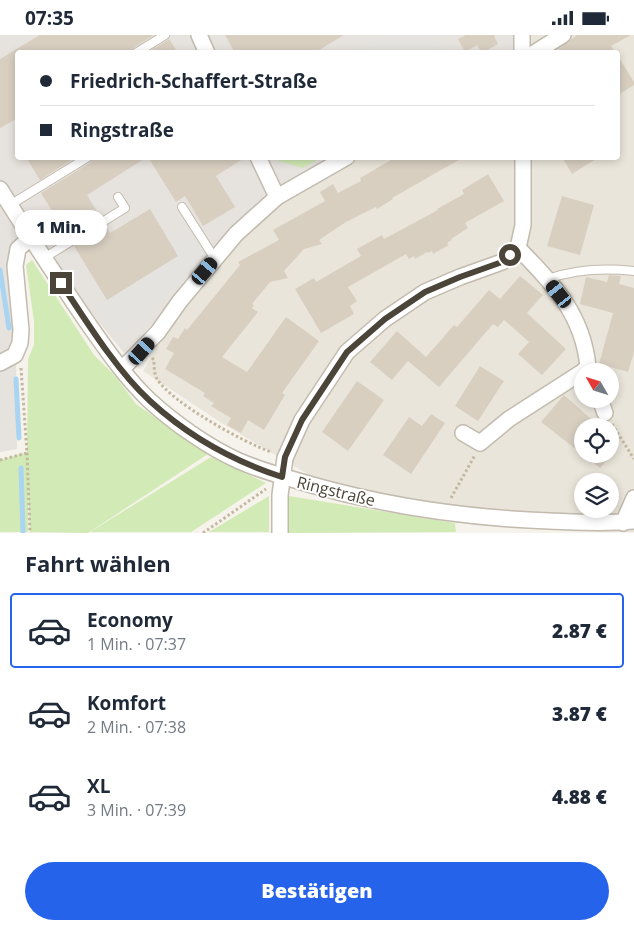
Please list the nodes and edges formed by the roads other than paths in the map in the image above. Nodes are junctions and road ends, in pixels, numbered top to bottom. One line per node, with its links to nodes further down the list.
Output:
1 (165, 35): 5 (lane)
2 (199, 35): 6 (street)
3 (522, 35): 7 (street)
4 (563, 35): 8 (street)
5 (141, 50)
6 (206, 50)
7 (522, 50)
8 (539, 50)
9 (83, 160): 16 (lane)
10 (259, 160): 15 (street)
11 (342, 160): 15 (street)
12 (523, 160): 19 (street)
13 (0, 189): 16 (street, Ringstraße)
14 (118, 197): 20 (lane)
15 (277, 197): 21 (street)
16 (10, 205): 18 (street, Ringstraße)
17 (182, 207): 21 (lane)
18 (30, 238): 20 (street, Ringstraße); 24 (street)
19 (518, 249): 23 (street); 29 (street)
20 (44, 258): 26 (street, Ringstraße)
21 (216, 259): 26 (street)
22 (634, 271): 23 (lane)
23 (548, 279): 25 (street)
24 (0, 363)
25 (586, 363)
26 (122, 369): 29 (street, Ringstraße)
27 (574, 378): 28 (street)
28 (463, 433)
29 (282, 477): 31 (street, Ringstraße); 32 (street)
30 (634, 498): 31 (street)
31 (625, 525)
32 (280, 533)

